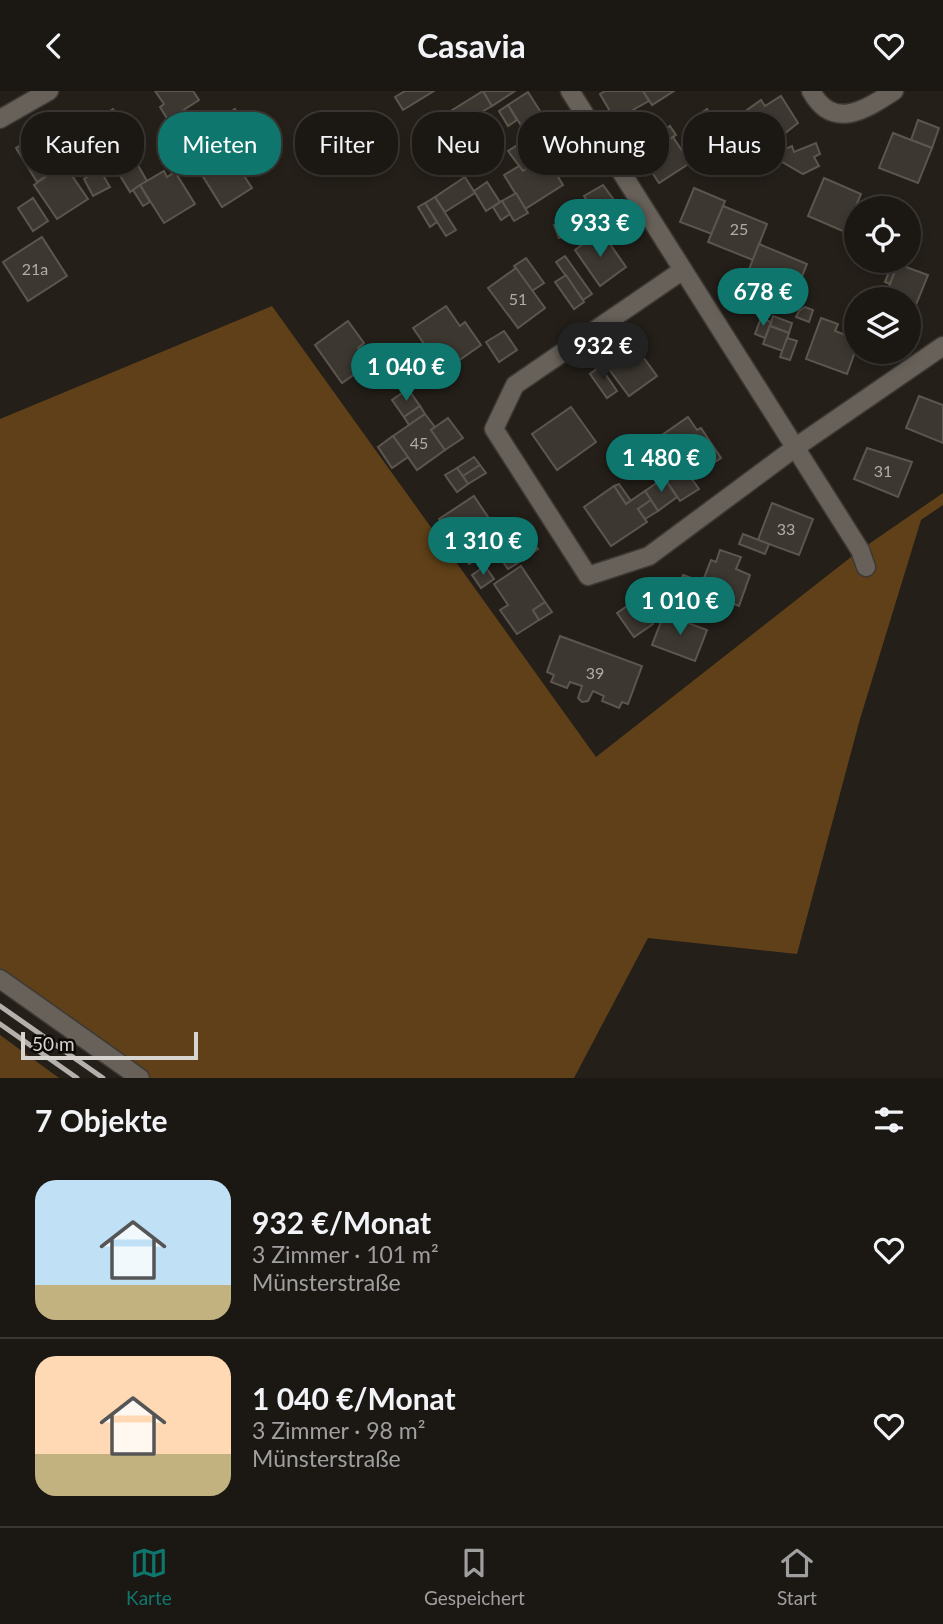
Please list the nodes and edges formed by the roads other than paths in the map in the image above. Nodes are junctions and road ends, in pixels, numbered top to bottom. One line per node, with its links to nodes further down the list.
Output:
1 (49, 91): 5 (street)
2 (570, 91): 6 (street)
3 (811, 91): 4 (street)
4 (894, 91)
5 (0, 119)
6 (683, 270): 8 (street); 8 (street)
7 (943, 346): 8 (street)
8 (796, 447): 9 (street)
9 (866, 567)
10 (0, 979): 11 (street)
11 (140, 1078)

